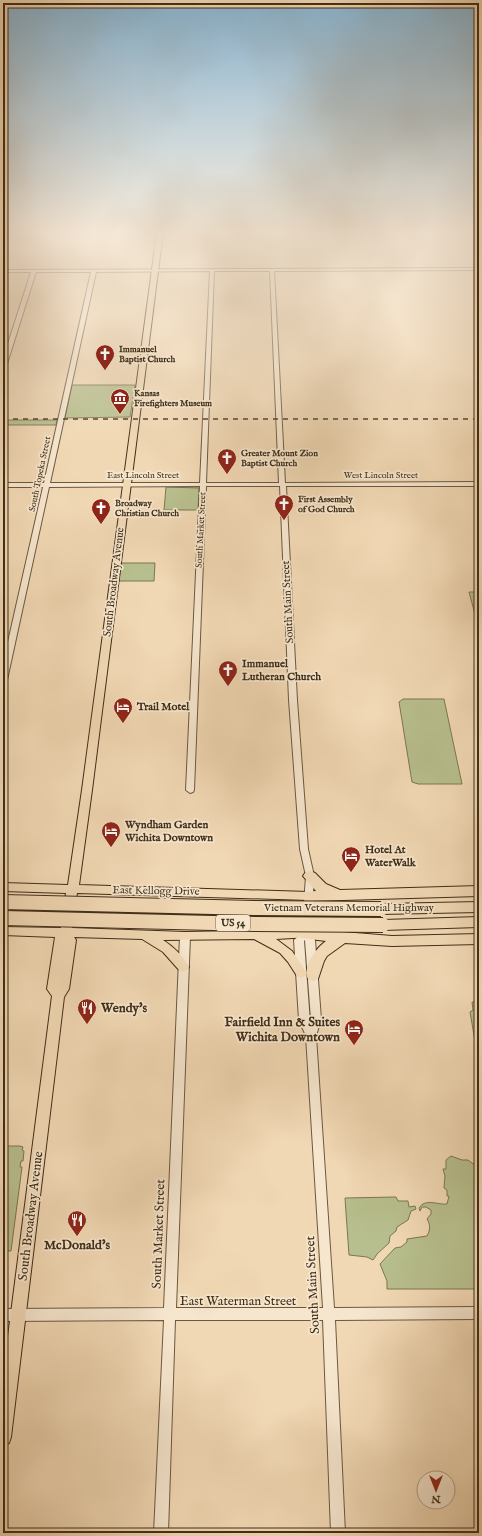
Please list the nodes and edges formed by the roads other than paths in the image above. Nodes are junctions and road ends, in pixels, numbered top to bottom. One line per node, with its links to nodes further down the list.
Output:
1 (23, 304): 6 (street)
2 (86, 304): 11 (street, South Topeka Street)
3 (150, 304): 7 (main road, South Broadway Avenue)
4 (211, 304): 8 (street, South Market Street)
5 (274, 304): 12 (street, South Main Street)
6 (3, 367)
7 (126, 484): 8 (street, East Lincoln Street); 11 (street, East Lincoln Street); 17 (main road, South Broadway Avenue)
8 (203, 484): 12 (street, East Lincoln Street); 14 (street, South Market Street)
9 (479, 484): 12 (street, West Lincoln Street)
10 (3, 485): 11 (street, East Lincoln Street)
11 (46, 485): 13 (street, South Topeka Street)
12 (282, 485): 15 (street, South Main Street)
13 (3, 680)
14 (190, 790)
15 (310, 876): 19 (highway); 20 (street, South Main Street)
16 (3, 888): 17 (main road, East Kellogg Drive)
17 (73, 890): 20 (main road, East Kellogg Drive); 26 (main road, South Broadway Avenue)
18 (479, 891): 19 (highway)
19 (346, 894): 20 (highway)
20 (309, 896): 29 (street, South Main Street)
21 (3, 902): 22 (highway, Vietnam Veterans Memorial Highway / US 54, bridge)
22 (479, 907)
23 (3, 918): 24 (highway, Vietnam Veterans Memorial Highway / US 54, bridge)
24 (479, 922)
25 (3, 931): 26 (main road)
26 (66, 932): 27 (main road); 36 (main road, South Broadway Avenue)
27 (141, 934): 30 (main road); 33 (main road)
28 (253, 934): 29 (main road); 30 (main road); 34 (main road)
29 (306, 934): 31 (highway); 34 (street, South Main Street)
30 (185, 936): 33 (street, South Market Street)
31 (343, 937): 32 (highway); 34 (highway)
32 (479, 939)
33 (183, 967): 39 (street, South Market Street)
34 (307, 974): 37 (street, South Main Street)
35 (479, 1313): 37 (street, East Waterman Street)
36 (19, 1314): 38 (street, East Waterman Street); 39 (street, East Waterman Street); 40 (main road, South Broadway Avenue)
37 (329, 1314): 39 (street, East Waterman Street); 42 (street, South Main Street)
38 (3, 1315)
39 (170, 1315): 41 (street, South Market Street)
40 (3, 1437)
41 (161, 1533)
42 (338, 1533)

